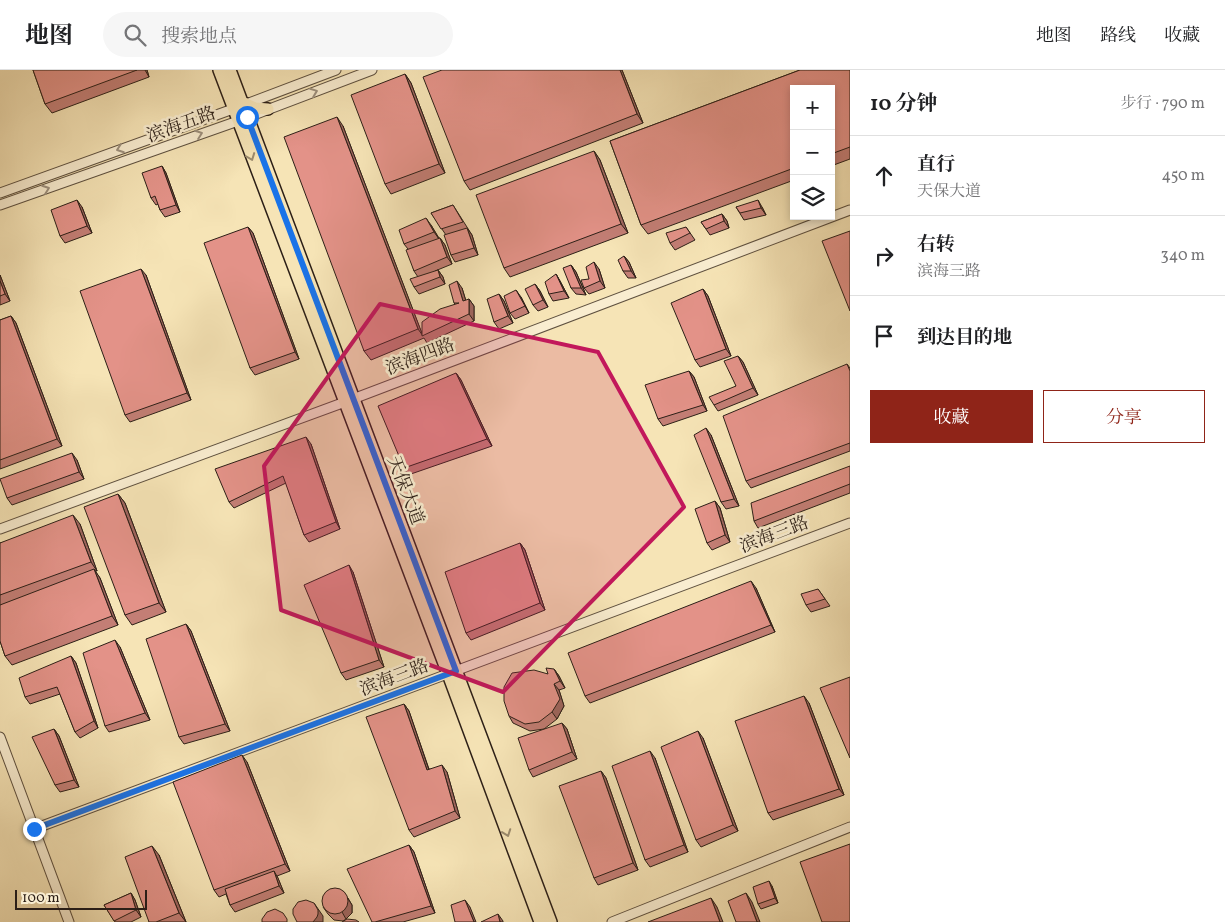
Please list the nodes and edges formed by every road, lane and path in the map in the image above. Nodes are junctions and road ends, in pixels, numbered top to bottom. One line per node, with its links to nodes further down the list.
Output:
1 (336, 70): 5 (street, 滨海五路)
2 (372, 70): 7 (street, 滨海五路, one-way to 2)
3 (223, 73): 4 (main road, 天保大道); 6 (main road)
4 (235, 84): 5 (street); 6 (main road, 天保大道)
5 (265, 97): 6 (street, 滨海五路)
6 (241, 105): 7 (main road); 8 (main road, 天保大道); 9 (street, 滨海五路, one-way to 9)
7 (268, 109): 8 (street, 滨海五路)
8 (242, 119): 10 (street, 滨海五路, one-way to 8); 12 (main road, 天保大道)
9 (0, 192)
10 (0, 205)
11 (850, 210): 12 (street, 滨海四路)
12 (349, 400): 14 (street, 滨海四路); 15 (main road, 天保大道)
13 (850, 523): 15 (street, 滨海三路)
14 (0, 529)
15 (452, 672): 18 (street, 滨海三路); 20 (main road, 天保大道, one-way to 20); 21 (main road, 天保大道)
16 (0, 737): 18 (street)
17 (850, 827): 22 (street)
18 (34, 829): 19 (street)
19 (69, 922)
20 (540, 922)
21 (551, 922)
22 (612, 922)

